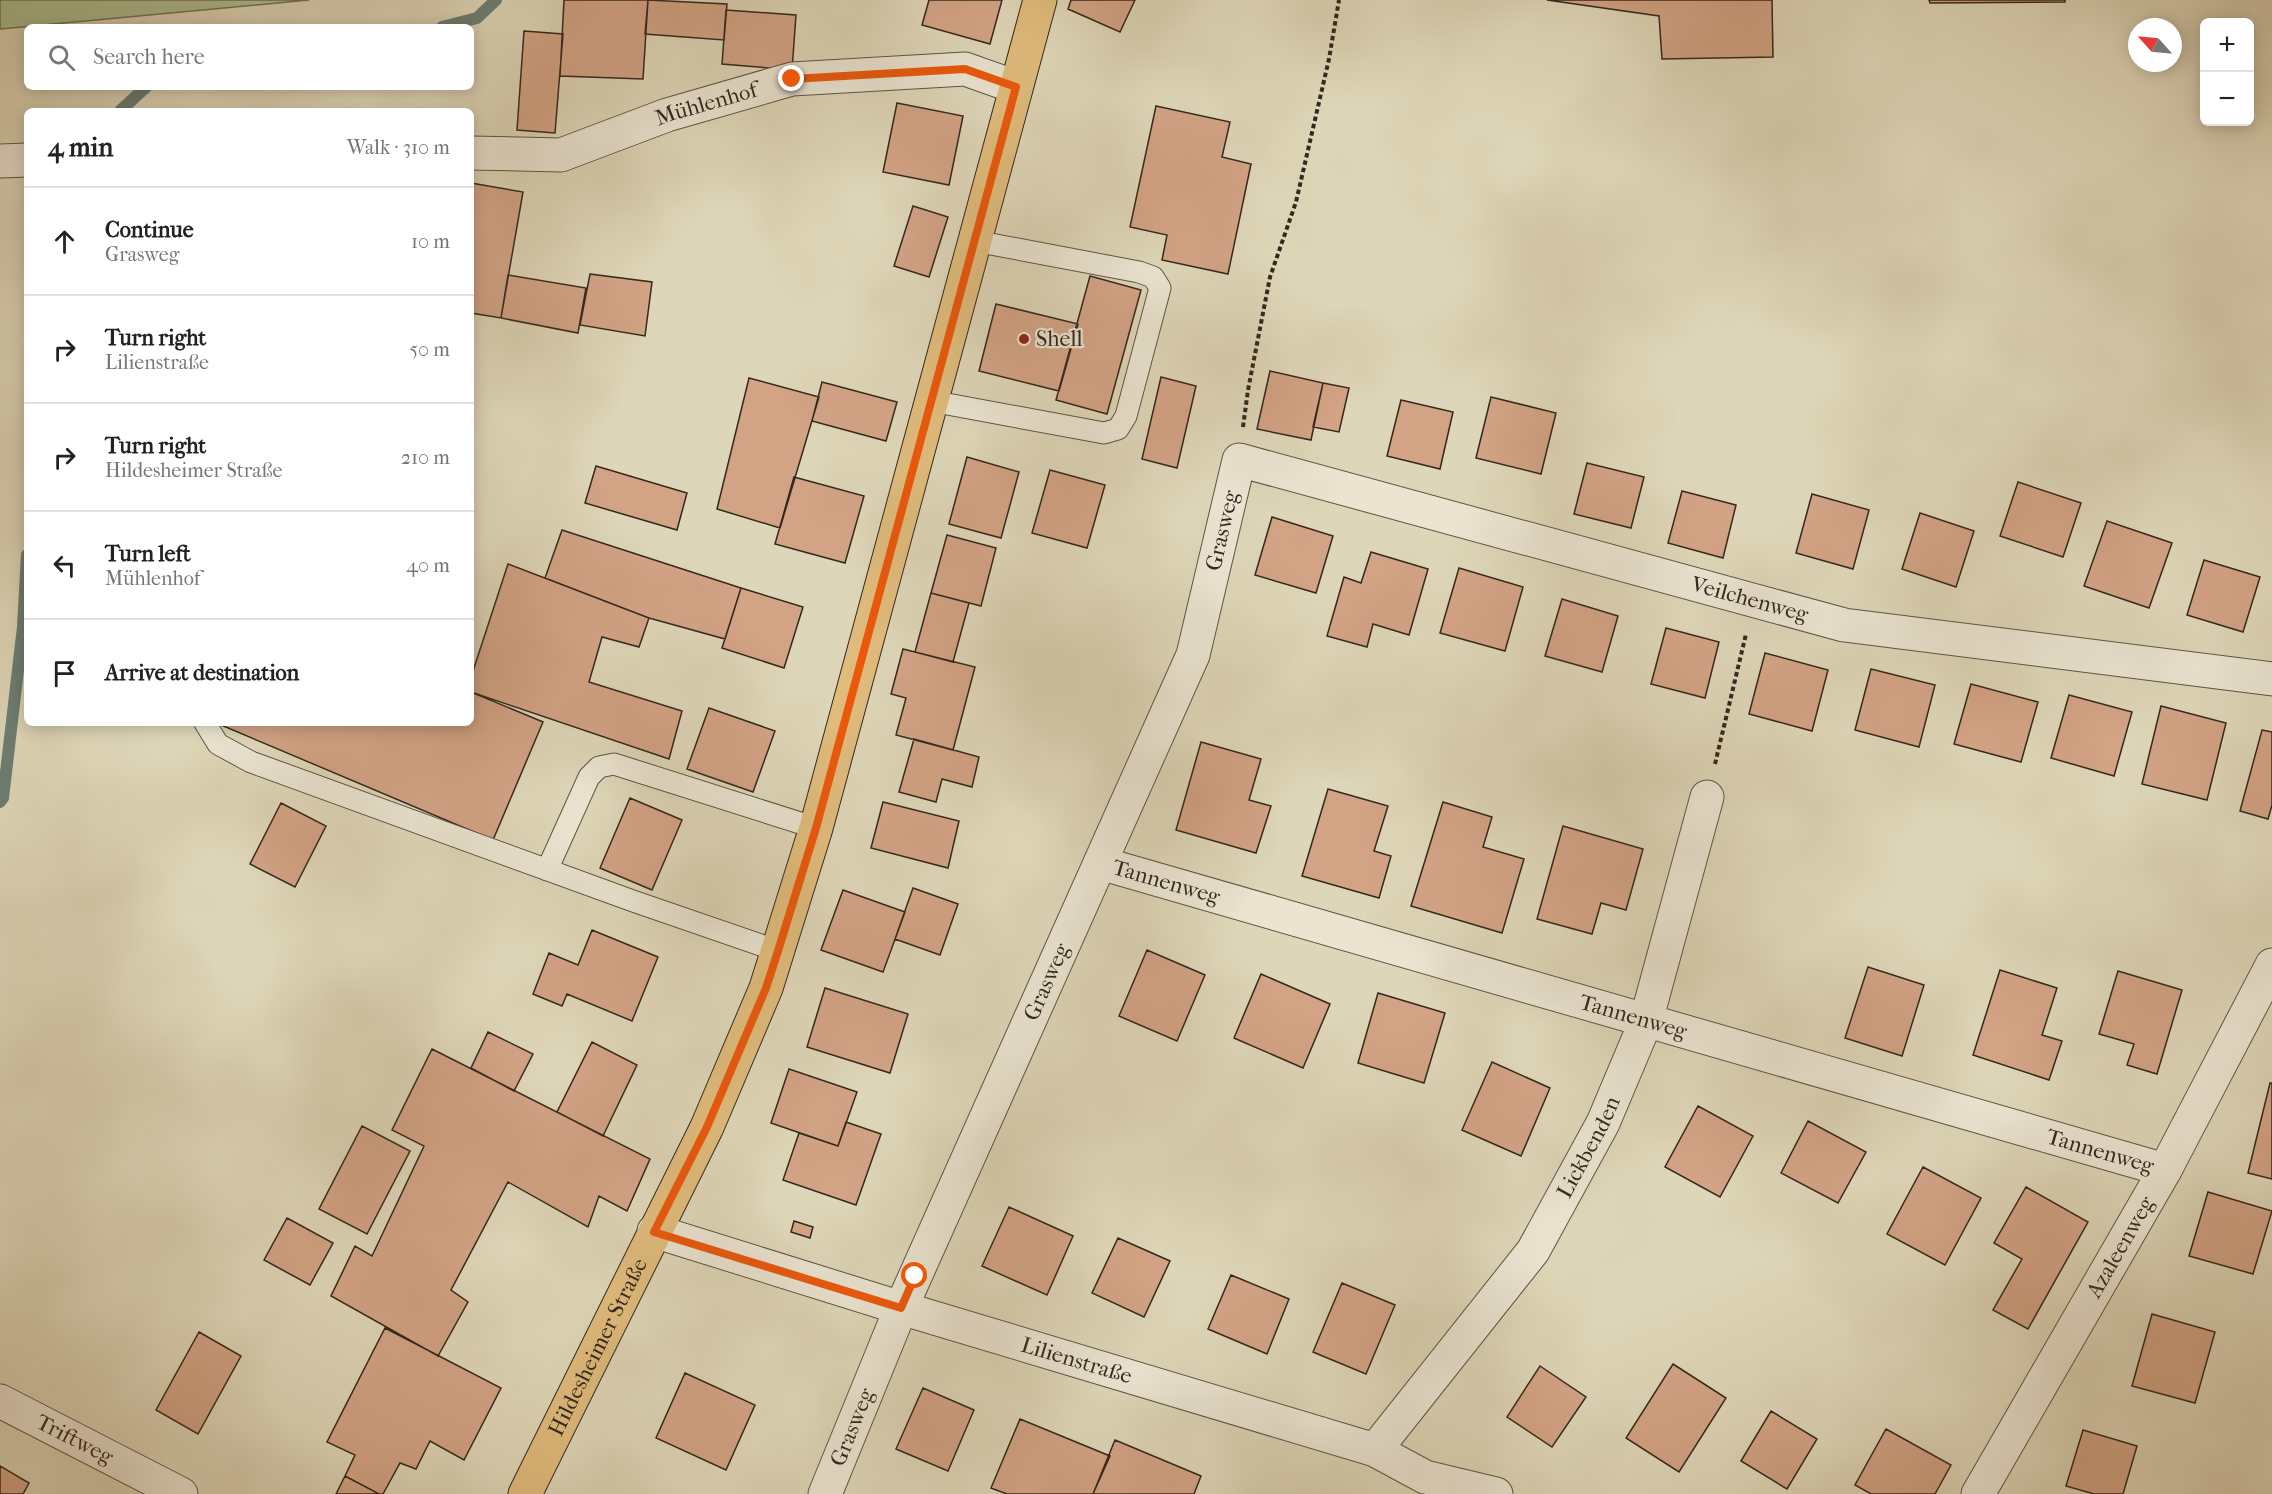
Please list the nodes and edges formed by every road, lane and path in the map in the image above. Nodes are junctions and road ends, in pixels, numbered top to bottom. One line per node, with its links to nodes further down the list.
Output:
1 (1040, 0): 3 (main road, Hildesheimer Straße)
2 (1339, 0): 9 (path)
3 (1016, 87): 4 (street, Mühlenhof); 7 (main road, Hildesheimer Straße)
4 (474, 153)
5 (24, 160): 6 (street)
6 (0, 161)
7 (975, 241): 8 (main road, Hildesheimer Straße); 8 (lane)
8 (931, 401): 14 (main road, Hildesheimer Straße)
9 (1239, 460): 10 (street, Veilchenweg); 15 (street, Grasweg)
10 (1754, 598): 11 (street, Veilchenweg); 13 (path)
11 (2272, 679)
12 (207, 726): 16 (lane)
13 (1707, 797): 19 (street, Lickbenden)
14 (816, 828): 16 (lane); 17 (main road, Hildesheimer Straße)
15 (1100, 863): 19 (street, Tannenweg); 22 (street, Grasweg)
16 (547, 870): 17 (lane)
17 (778, 951): 21 (main road, Hildesheimer Straße)
18 (2272, 965): 20 (street, Azaleenweg)
19 (1647, 1021): 20 (street, Tannenweg); 24 (street, Lickbenden)
20 (2165, 1170): 30 (street, Azaleenweg)
21 (654, 1232): 22 (street, Lilienstraße); 27 (main road, Hildesheimer Straße)
22 (901, 1308): 24 (street, Lilienstraße); 28 (street, Grasweg)
23 (0, 1401): 26 (street, Triftweg)
24 (1375, 1450): 25 (street, Lilienstraße)
25 (1423, 1485): 29 (street, Lilienstraße)
26 (181, 1494)
27 (525, 1494)
28 (825, 1494)
29 (1496, 1494)
30 (1978, 1494)

